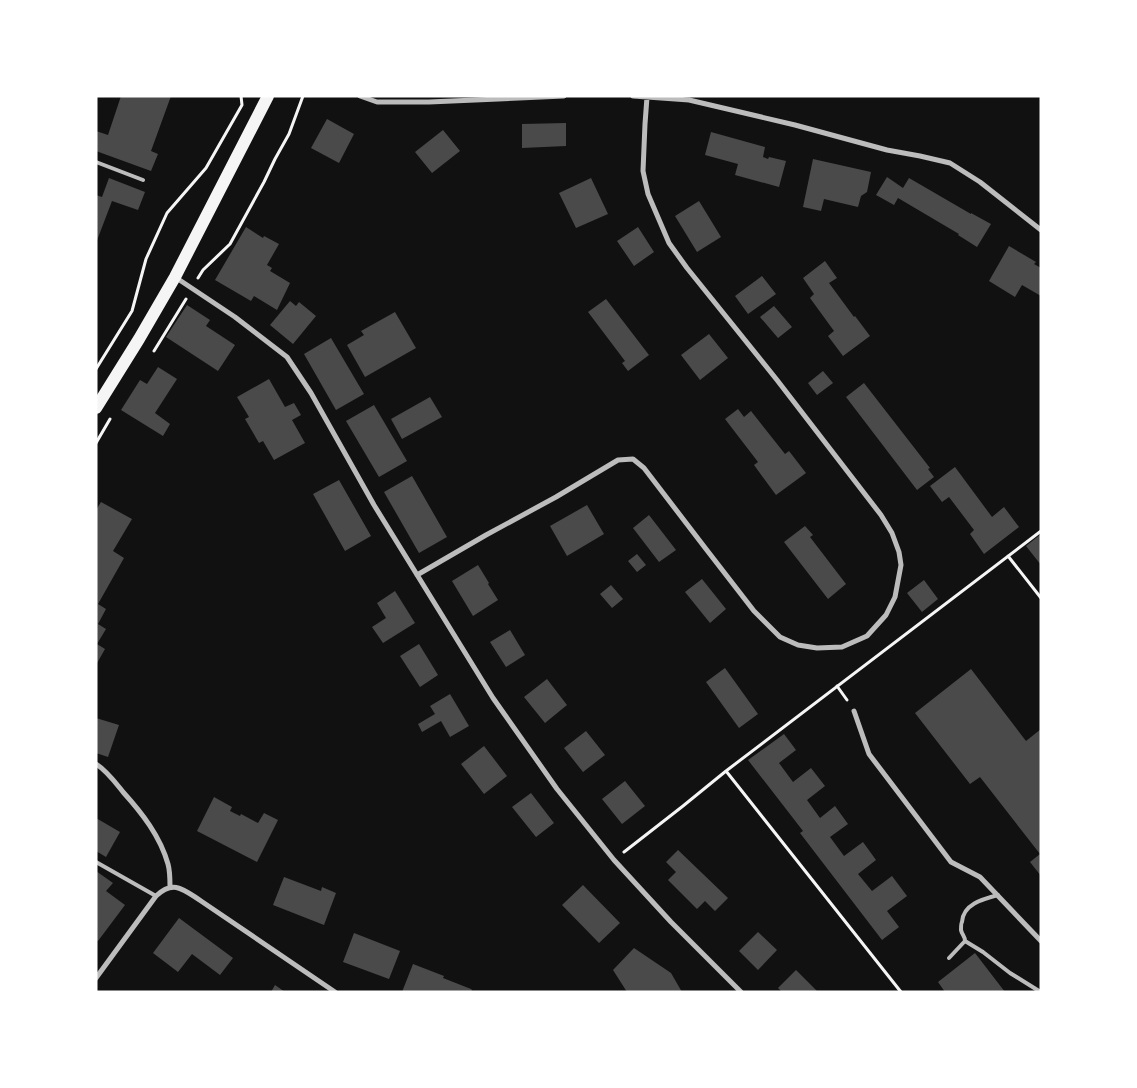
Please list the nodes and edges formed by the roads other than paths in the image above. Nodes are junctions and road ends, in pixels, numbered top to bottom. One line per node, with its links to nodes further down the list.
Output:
1 (268, 96): 9 (main road)
2 (360, 96): 3 (street)
3 (564, 96)
4 (633, 96): 5 (street)
5 (647, 97): 8 (street); 11 (street)
6 (96, 162): 7 (lane)
7 (143, 180)
8 (1041, 230)
9 (175, 277): 10 (main road); 11 (street)
10 (96, 408)
11 (417, 575): 24 (street)
12 (854, 711): 16 (street)
13 (96, 764): 15 (street)
14 (96, 862): 17 (lane)
15 (170, 887): 17 (street); 23 (street)
16 (998, 895): 18 (lane); 19 (street)
17 (156, 896): 21 (street)
18 (965, 941): 20 (lane); 22 (lane)
19 (1041, 941)
20 (949, 958)
21 (96, 978)
22 (1040, 991)
23 (335, 992)
24 (741, 992)

